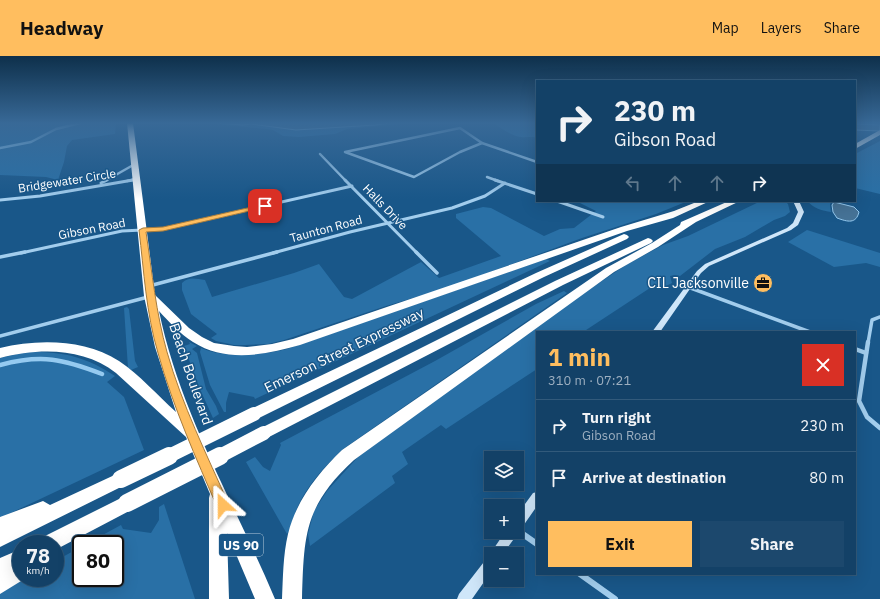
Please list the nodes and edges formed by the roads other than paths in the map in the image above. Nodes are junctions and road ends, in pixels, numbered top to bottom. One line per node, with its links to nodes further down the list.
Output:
1 (133, 148): 7 (highway, Beach Boulevard / US 90)
2 (357, 148): 3 (street)
3 (469, 148)
4 (497, 148): 6 (street)
5 (320, 154): 11 (street, Halls Drive)
6 (536, 162)
7 (135, 164): 9 (highway, Beach Boulevard / US 90); 12 (street)
8 (487, 177): 10 (street)
9 (137, 178): 12 (street, Bridgewater Circle); 23 (highway, Beach Boulevard / US 90)
10 (505, 183): 13 (street); 22 (street, Taunton Road)
11 (352, 186): 22 (street, Halls Drive); 23 (street, Gibson Road)
12 (91, 187): 14 (street, Bridgewater Circle)
13 (536, 194)
14 (0, 200)
15 (561, 202): 20 (street)
16 (704, 202): 19 (highway, Emerson Street Expressway)
17 (734, 202): 21 (highway)
18 (796, 202): 26 (street)
19 (677, 214): 27 (highway); 37 (highway, Emerson Street Expressway, bridge)
20 (603, 217)
21 (692, 221): 40 (highway, bridge); 56 (highway)
22 (388, 224): 25 (street, Halls Drive); 27 (street, Taunton Road)
23 (143, 230): 24 (street, Gibson Road); 27 (highway, Beach Boulevard / US 90)
24 (0, 257)
25 (437, 273)
26 (688, 287): 29 (street); 30 (street)
27 (150, 291): 31 (street, Taunton Road); 36 (highway, Beach Boulevard / US 90)
28 (880, 317): 34 (street)
29 (657, 331)
30 (807, 331)
31 (0, 336)
32 (856, 349): 34 (street)
33 (0, 353): 36 (highway)
34 (866, 353): 35 (street)
35 (880, 428)
36 (193, 435): 38 (highway, Beach Boulevard / US 90)
37 (121, 479): 42 (highway); 45 (highway, Emerson Street Expressway)
38 (217, 491): 54 (highway); 55 (highway, Beach Boulevard / US 90)
39 (536, 498): 41 (street)
40 (127, 503): 44 (highway); 46 (highway)
41 (524, 515)
42 (0, 526)
43 (524, 535): 47 (street)
44 (64, 536)
45 (0, 538)
46 (64, 543)
47 (536, 543)
48 (12, 562): 49 (highway)
49 (0, 568)
50 (484, 572): 57 (street)
51 (581, 575): 58 (street)
52 (12, 576): 53 (highway)
53 (0, 584)
54 (219, 599)
55 (265, 599)
56 (292, 599)
57 (464, 599)
58 (616, 599)

